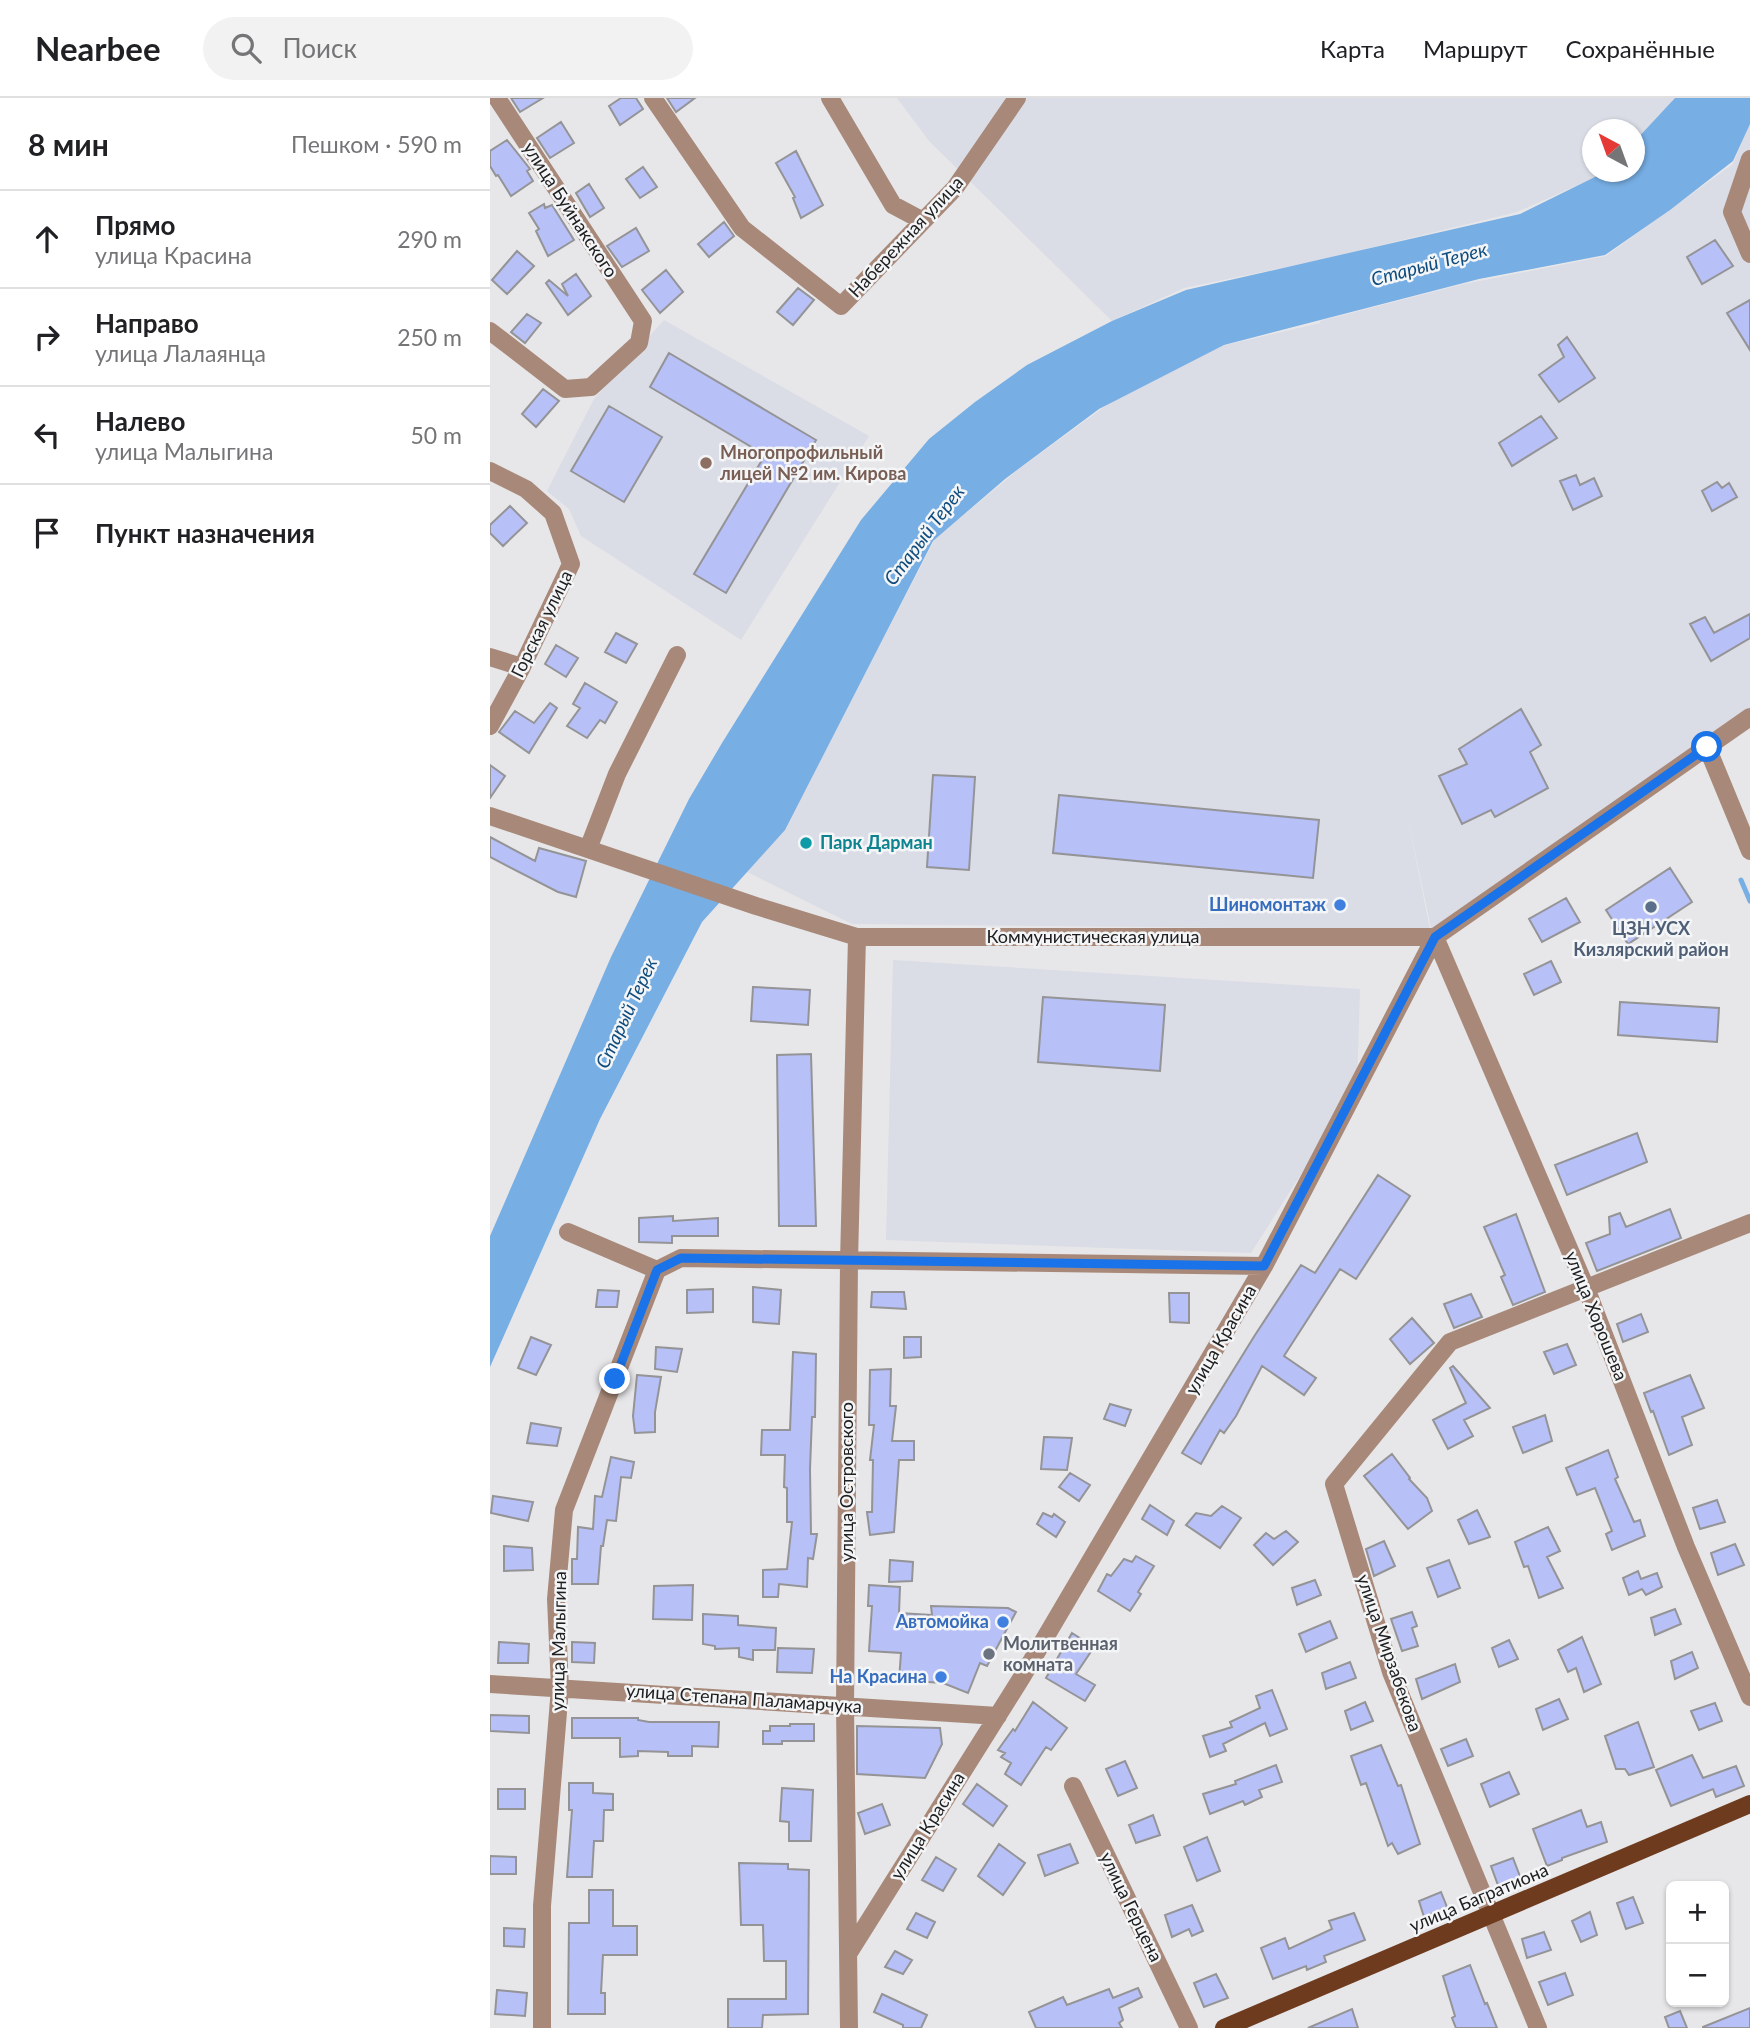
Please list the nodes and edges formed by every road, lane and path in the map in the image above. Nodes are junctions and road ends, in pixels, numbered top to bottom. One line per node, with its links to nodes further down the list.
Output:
1 (497, 98): 8 (street, улица Буйнакского)
2 (653, 98): 6 (street, Набережная улица)
3 (830, 98): 6 (street)
4 (1017, 98): 6 (street, Набережная улица)
5 (1750, 159): 7 (street)
6 (923, 221)
7 (1750, 254)
8 (490, 331)
9 (490, 471): 12 (street, Горская улица)
10 (677, 654): 17 (street)
11 (490, 657): 12 (street)
12 (522, 667): 14 (street, Горская улица)
13 (1750, 717): 15 (street, улица Красина)
14 (490, 726)
15 (1707, 747): 18 (street); 20 (street, улица Красина)
16 (490, 816): 17 (street)
17 (588, 849): 19 (street, Коммунистическая улица)
18 (1750, 851)
19 (857, 937): 20 (street, Коммунистическая улица); 23 (street, улица Островского)
20 (1435, 937): 24 (street, улица Красина); 26 (street, улица Хорошева)
21 (1750, 1223): 26 (street)
22 (568, 1232): 25 (street)
23 (849, 1262): 24 (street); 25 (street); 30 (street, улица Островского)
24 (1264, 1266): 31 (street, улица Красина)
25 (657, 1270): 28 (street, улица Малыгина)
26 (1586, 1288): 29 (street, улица Хорошева); 34 (street, улица Мирзабекова)
27 (490, 1684): 28 (street, улица Степана Паламарчука)
28 (560, 1688): 30 (street, улица Степана Паламарчука); 36 (street, улица Малыгина)
29 (1750, 1697)
30 (845, 1706): 31 (street, улица Степана Паламарчука); 35 (street, улица Островского)
31 (998, 1716): 35 (street, улица Красина)
32 (1073, 1786): 38 (street, улица Герцена)
33 (1750, 1804): 34 (main road, улица Багратиона)
34 (1490, 1916): 39 (main road, улица Багратиона); 40 (street, улица Мирзабекова)
35 (850, 1951): 37 (street, улица Островского)
36 (542, 2028)
37 (849, 2028)
38 (1189, 2028)
39 (1223, 2028)
40 (1538, 2028)

